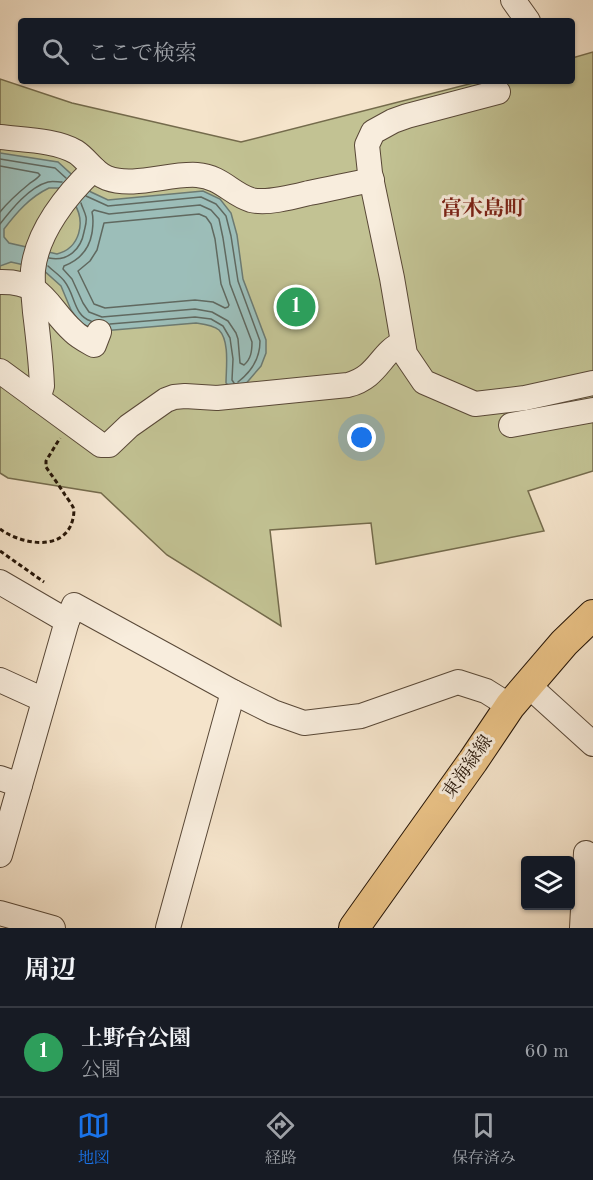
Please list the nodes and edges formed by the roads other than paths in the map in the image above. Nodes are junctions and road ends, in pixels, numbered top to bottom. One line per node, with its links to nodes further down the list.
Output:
1 (513, 0): 2 (street)
2 (526, 18)
3 (498, 92): 6 (street)
4 (0, 136): 5 (street)
5 (91, 171): 6 (street); 7 (street)
6 (372, 180): 10 (street)
7 (33, 279): 8 (street); 9 (street); 13 (street)
8 (0, 282)
9 (99, 332)
10 (403, 343): 12 (street); 13 (street)
11 (0, 371): 13 (street)
12 (593, 382)
13 (38, 399)
14 (593, 410): 15 (street)
15 (511, 425)
16 (0, 582): 17 (street)
17 (71, 613): 20 (street); 22 (street)
18 (593, 615): 21 (main road, 東海緑線)
19 (0, 680): 22 (street)
20 (233, 692): 21 (street); 29 (street)
21 (520, 696): 23 (street); 30 (main road, 東海緑線)
22 (44, 700): 24 (street)
23 (593, 744)
24 (10, 782): 26 (street)
25 (586, 853): 31 (street)
26 (0, 855)
27 (1, 917): 28 (street)
28 (53, 928)
29 (168, 928)
30 (354, 928)
31 (582, 928)

